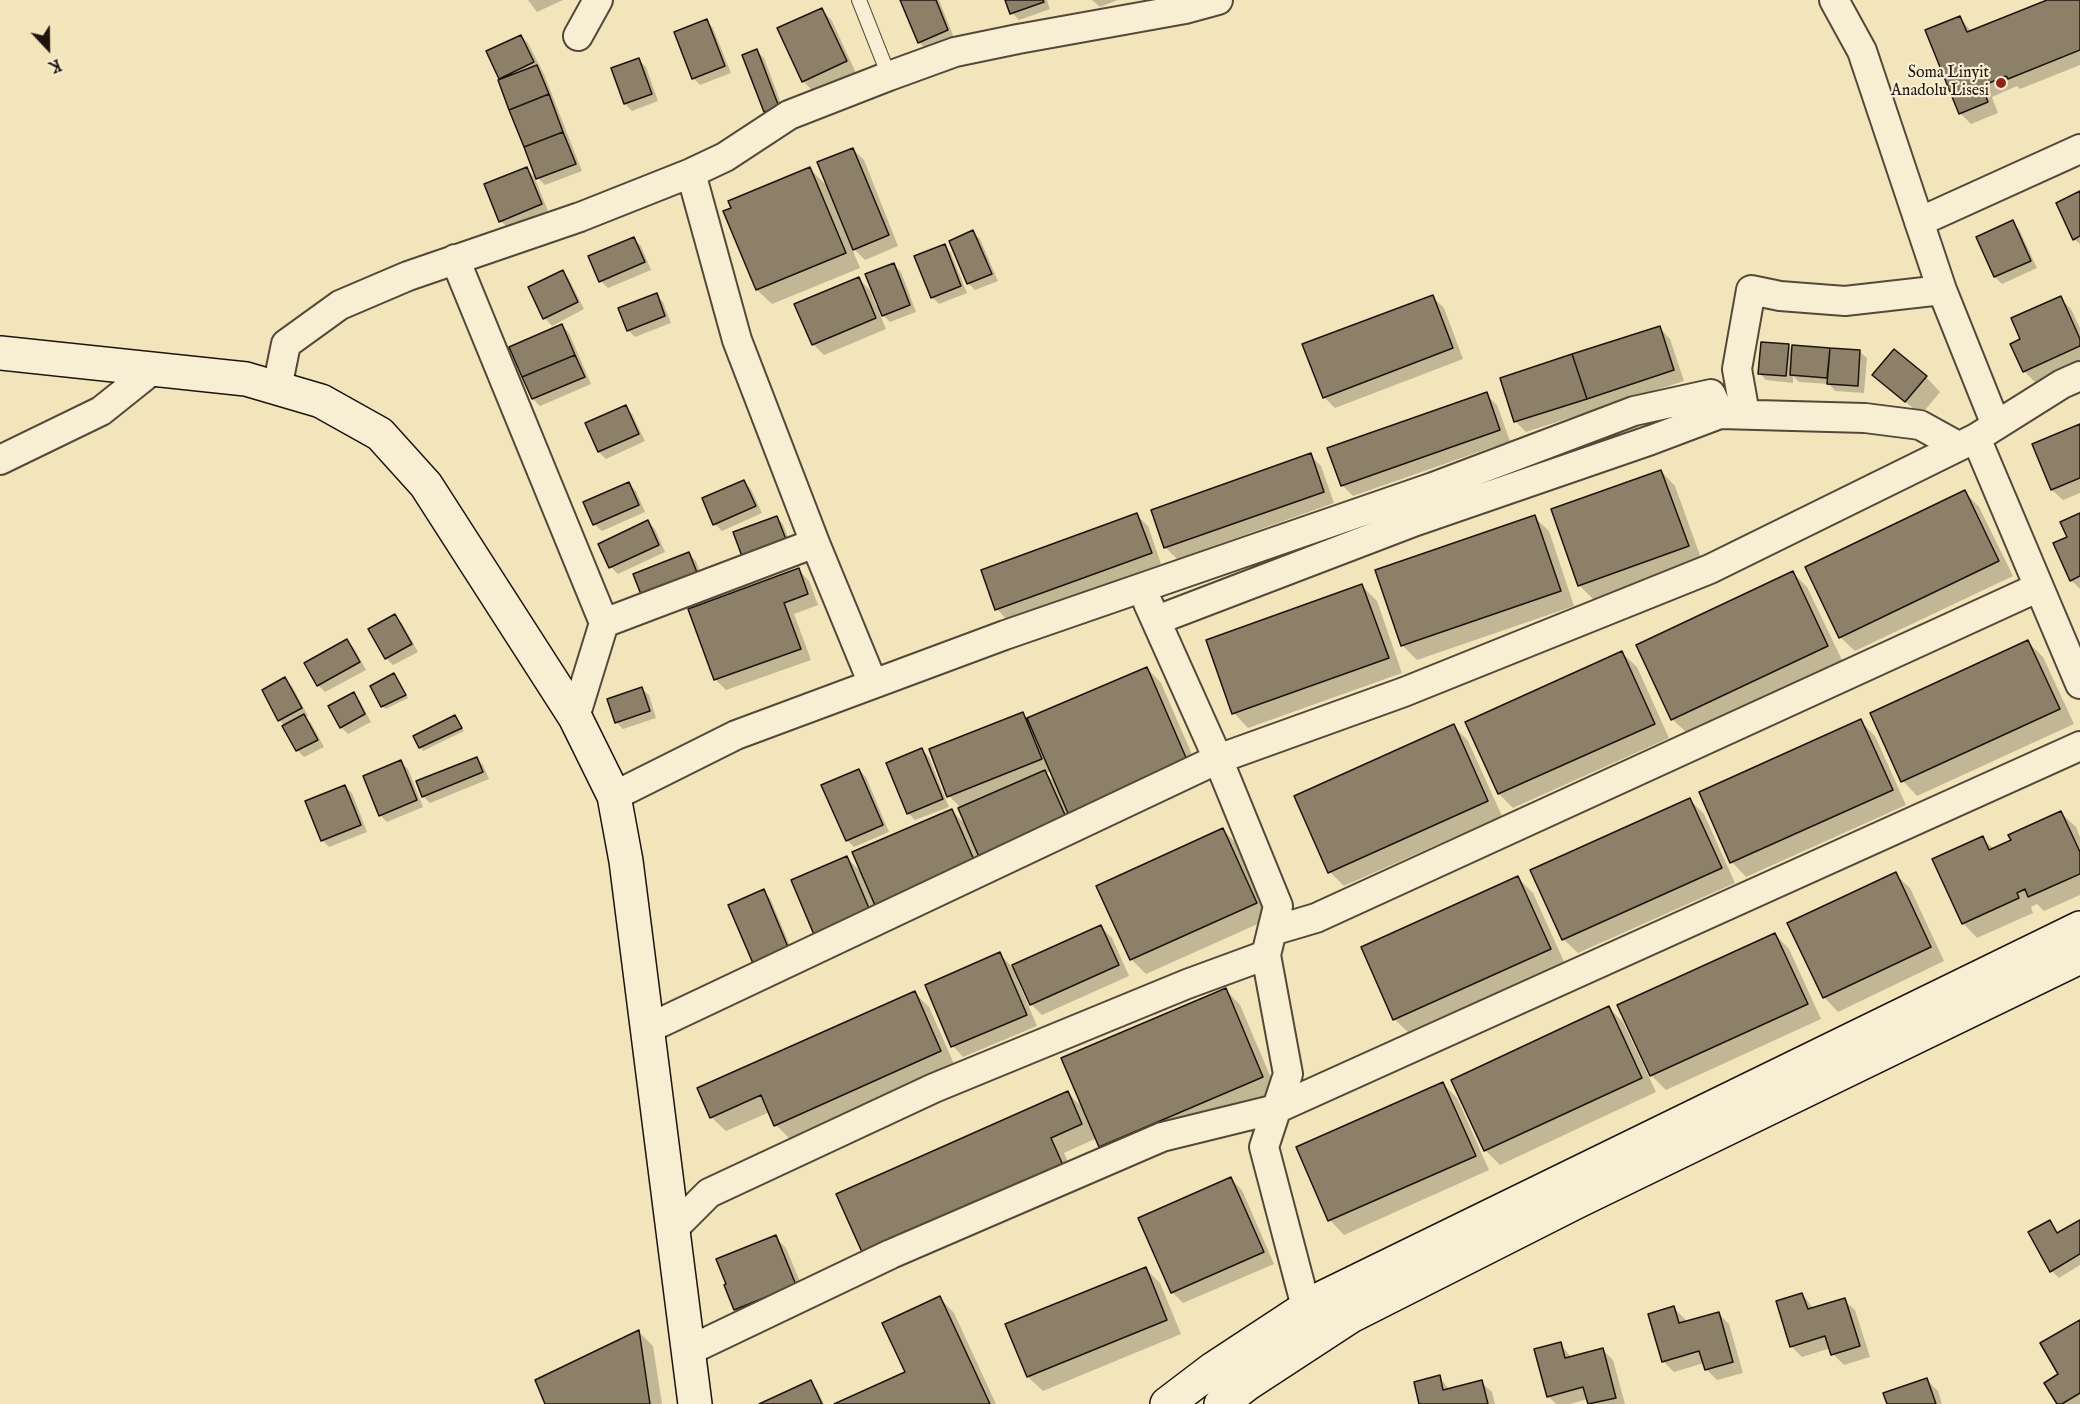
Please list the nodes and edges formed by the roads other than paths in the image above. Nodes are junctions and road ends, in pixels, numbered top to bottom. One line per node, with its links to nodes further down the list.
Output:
1 (598, 0): 5 (street)
2 (859, 0): 6 (lane)
3 (1218, 0): 6 (street)
4 (1842, 2): 9 (street)
5 (578, 36)
6 (889, 76): 8 (street)
7 (2080, 149): 9 (street)
8 (691, 173): 10 (street); 19 (street)
9 (1919, 222): 11 (street)
10 (455, 260): 15 (street); 23 (street)
11 (1942, 290): 16 (street); 17 (street)
12 (0, 354): 13 (main road)
13 (151, 371): 15 (main road); 18 (street)
14 (2080, 376): 17 (street)
15 (277, 388): 26 (main road)
16 (1732, 414): 17 (street); 21 (street); 22 (street)
17 (1977, 436): 20 (street); 28 (street)
18 (0, 460)
19 (814, 543): 23 (street); 24 (street)
20 (2039, 587): 25 (street); 31 (street)
21 (1141, 588): 22 (street); 24 (street)
22 (1157, 620): 28 (street)
23 (604, 623): 26 (street)
24 (873, 684): 29 (street)
25 (2080, 684)
26 (575, 717): 29 (main road)
27 (2080, 746): 34 (street)
28 (1218, 759): 31 (street); 33 (street)
29 (614, 796): 33 (main road)
30 (2080, 928): 36 (main road)
31 (1269, 943): 34 (street); 35 (street)
32 (2080, 957): 40 (main road)
33 (647, 1029): 35 (main road)
34 (1276, 1109): 36 (street); 37 (street)
35 (673, 1229): 37 (main road)
36 (1306, 1307): 39 (main road)
37 (688, 1351): 38 (main road)
38 (695, 1404)
39 (1167, 1404)
40 (1221, 1404)

